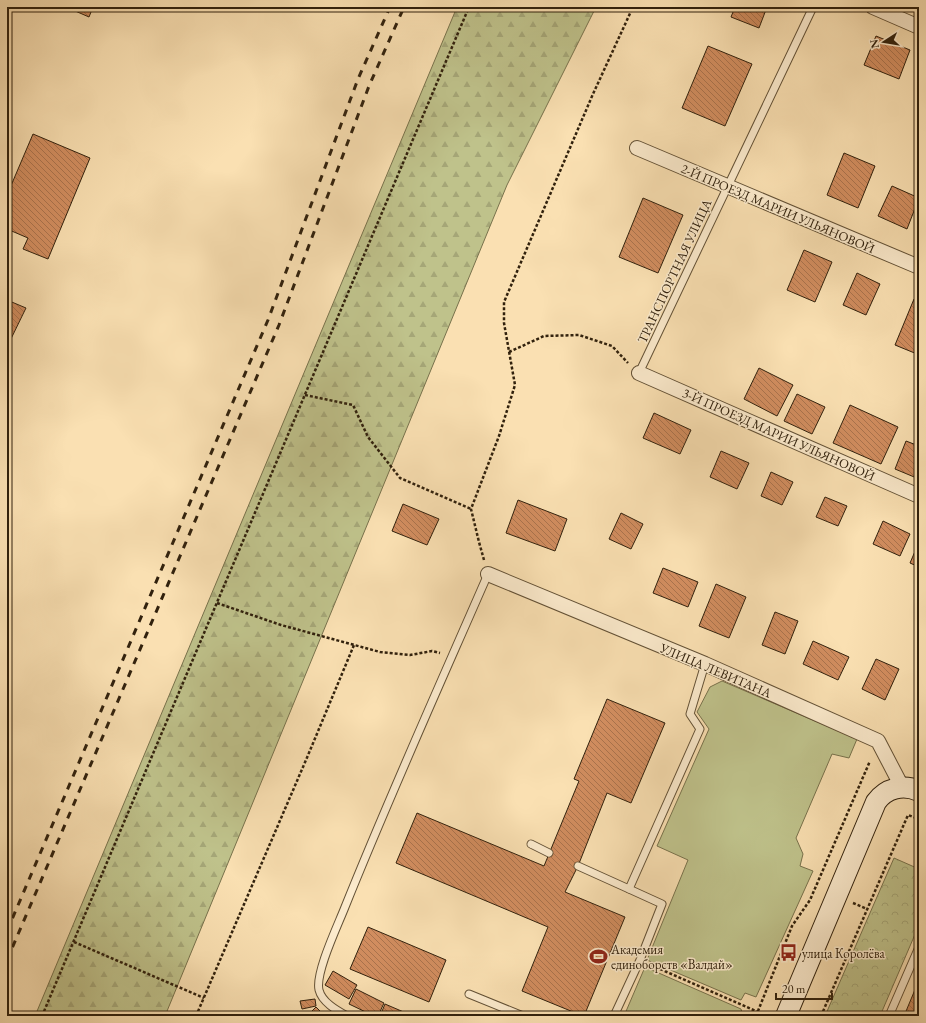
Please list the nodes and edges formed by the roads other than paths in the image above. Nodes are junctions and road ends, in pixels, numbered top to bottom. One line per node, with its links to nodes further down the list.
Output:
1 (813, 7): 5 (lane, ТРАНСПОРТНАЯ УЛИЦА)
2 (873, 7): 3 (street)
3 (919, 27)
4 (637, 148): 5 (street, 2-Й ПРОЕЗД МАРИИ УЛЬЯНОВОЙ)
5 (728, 186): 6 (street, 2-Й ПРОЕЗД МАРИИ УЛЬЯНОВОЙ); 7 (lane, ТРАНСПОРТНАЯ УЛИЦА)
6 (919, 267)
7 (639, 373): 8 (street, 3-Й ПРОЕЗД МАРИИ УЛЬЯНОВОЙ)
8 (919, 496)
9 (488, 574): 10 (street, УЛИЦА ЛЕВИТАНА); 18 (lane)
10 (705, 664): 11 (street, УЛИЦА ЛЕВИТАНА); 15 (lane)
11 (910, 789): 21 (main road)
12 (531, 844): 13 (lane)
13 (549, 853)
14 (578, 866): 15 (lane)
15 (628, 889): 20 (lane)
16 (919, 946): 22 (lane)
17 (469, 994): 19 (lane)
18 (347, 1016)
19 (523, 1016)
20 (614, 1016)
21 (786, 1016)
22 (889, 1016)

